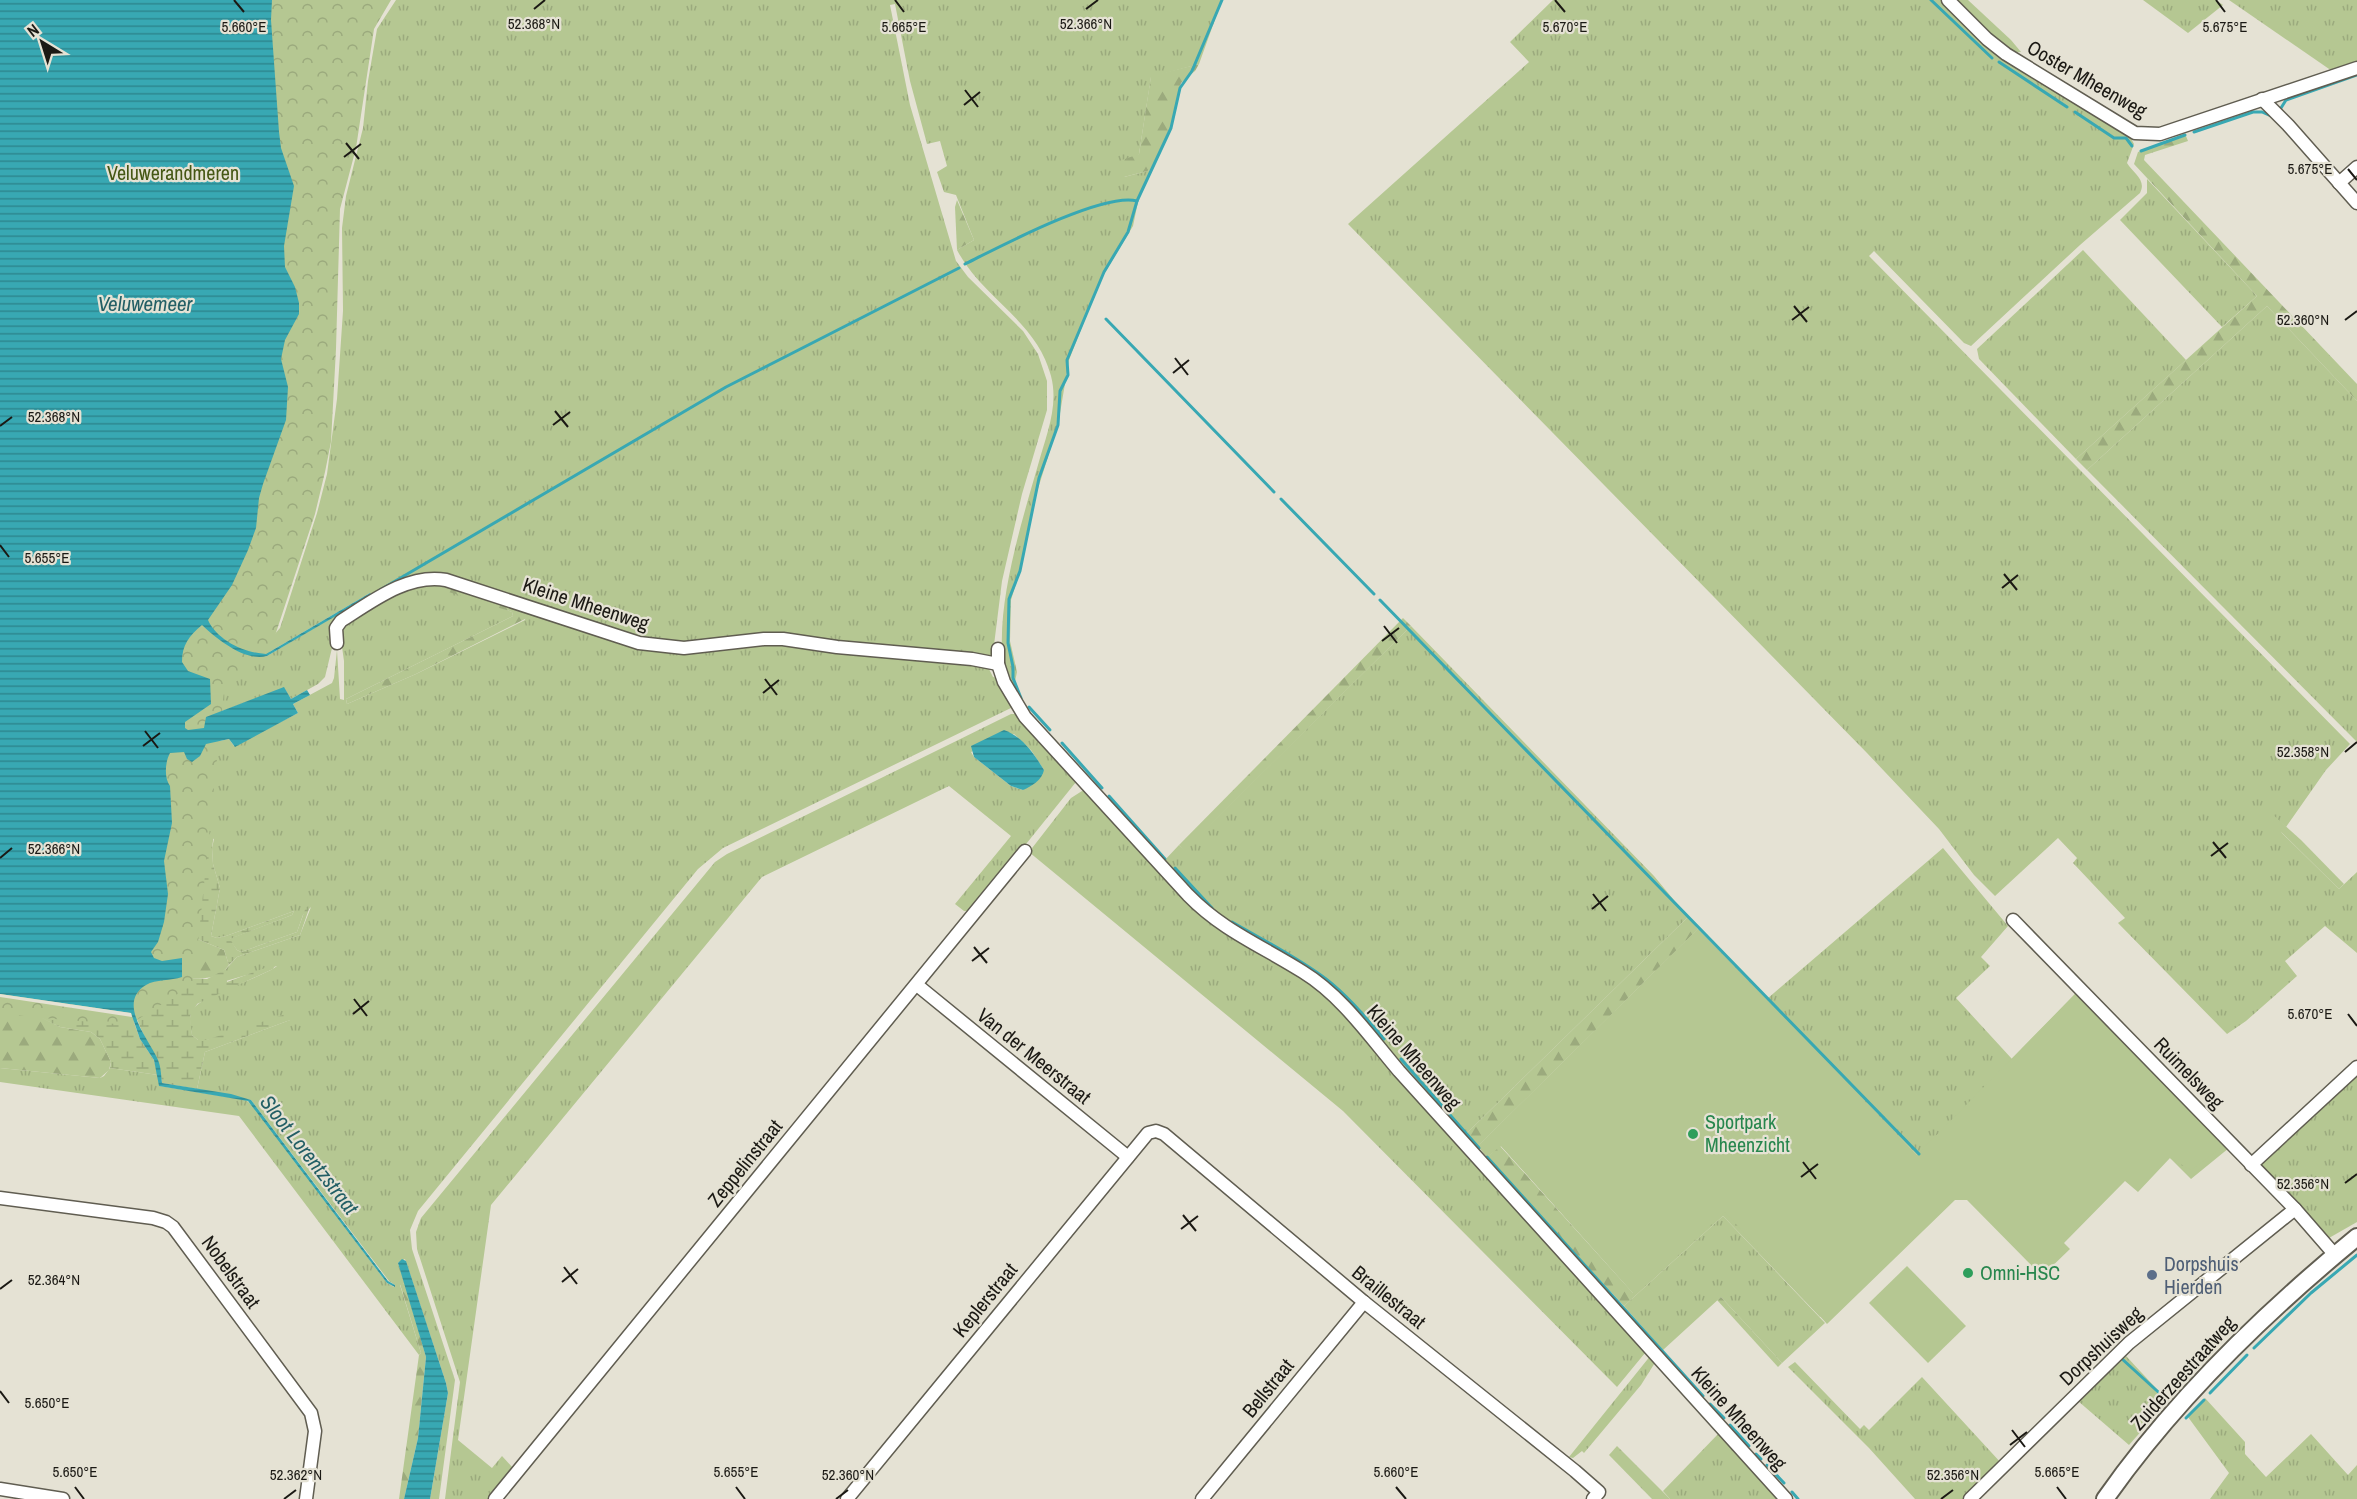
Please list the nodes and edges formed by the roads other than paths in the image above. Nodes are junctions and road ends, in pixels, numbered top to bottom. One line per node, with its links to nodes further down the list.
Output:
1 (1948, 0): 3 (street, Ooster Mheenweg)
2 (2357, 68): 3 (street, Ooster Mheenweg)
3 (2262, 99): 5 (street)
4 (2357, 167): 5 (street)
5 (2339, 183): 6 (street)
6 (2357, 203)
7 (337, 643): 9 (street, Kleine Mheenweg)
8 (998, 649): 9 (street, Kleine Mheenweg)
9 (998, 664): 29 (street, Kleine Mheenweg)
10 (1025, 851): 12 (street, Zeppelinstraat)
11 (2013, 920): 16 (street, Ruimelsweg)
12 (917, 985): 15 (street, Van der Meerstraat); 26 (street, Zeppelinstraat)
13 (2357, 1067): 16 (street)
14 (1156, 1131): 15 (street, Keplerstraat); 21 (street, Braillestraat)
15 (1128, 1157): 27 (street, Keplerstraat)
16 (2251, 1165): 18 (street, Ruimelsweg)
17 (0, 1198): 25 (street, Nobelstraat)
18 (2295, 1209): 20 (street, Ruimelsweg); 30 (street, Dorpshuisweg)
19 (2357, 1237): 20 (main road, Zuiderzeestraatweg)
20 (2335, 1255): 31 (main road, Zuiderzeestraatweg)
21 (1364, 1302): 23 (street, Braillestraat); 28 (street, Bellstraat)
22 (0, 1490): 24 (street)
23 (1596, 1495)
24 (63, 1499)
25 (306, 1499)
26 (495, 1499)
27 (847, 1499)
28 (1202, 1499)
29 (1786, 1499)
30 (1970, 1499)
31 (2105, 1499)

